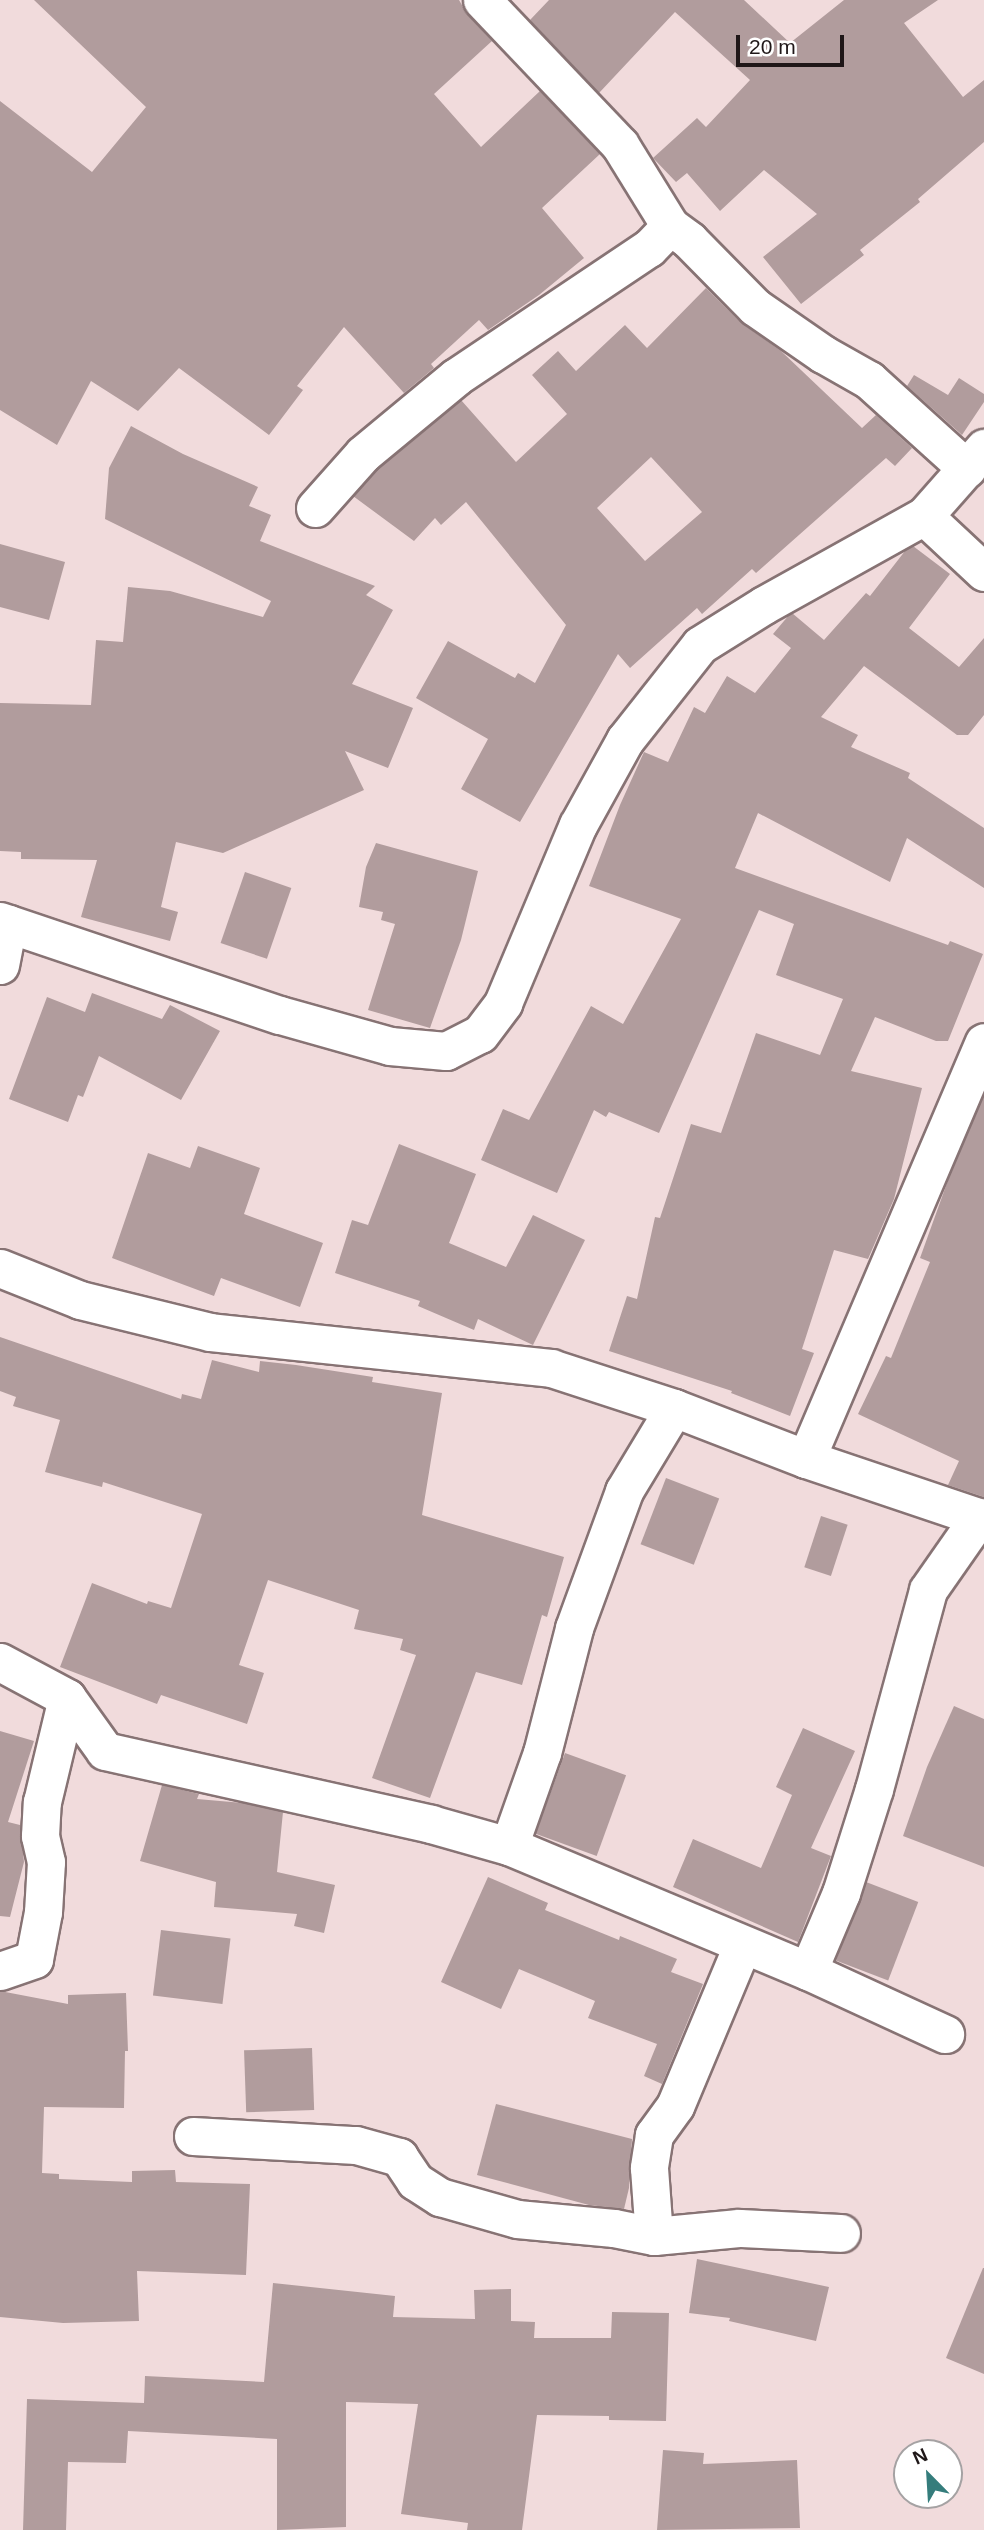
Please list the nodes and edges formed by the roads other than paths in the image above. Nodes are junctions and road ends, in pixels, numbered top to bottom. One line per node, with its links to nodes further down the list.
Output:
1 (482, 0): 2 (street)
2 (670, 226): 3 (street); 4 (street)
3 (975, 458): 5 (street)
4 (315, 508)
5 (924, 516): 6 (street); 7 (street)
6 (984, 572)
7 (4, 923): 8 (street)
8 (0, 965)
9 (984, 1042): 10 (street)
10 (974, 1090): 13 (street)
11 (0, 1268): 12 (street)
12 (674, 1408): 13 (street); 17 (street)
13 (806, 1459): 14 (street)
14 (981, 1518): 20 (street)
15 (0, 1662): 16 (street)
16 (67, 1698): 17 (street); 19 (street)
17 (509, 1846): 18 (street)
18 (742, 1945): 20 (street); 24 (street)
19 (0, 1971)
20 (808, 1971): 21 (street)
21 (944, 2034)
22 (192, 2136): 24 (street)
23 (841, 2233): 24 (street)
24 (654, 2235)

